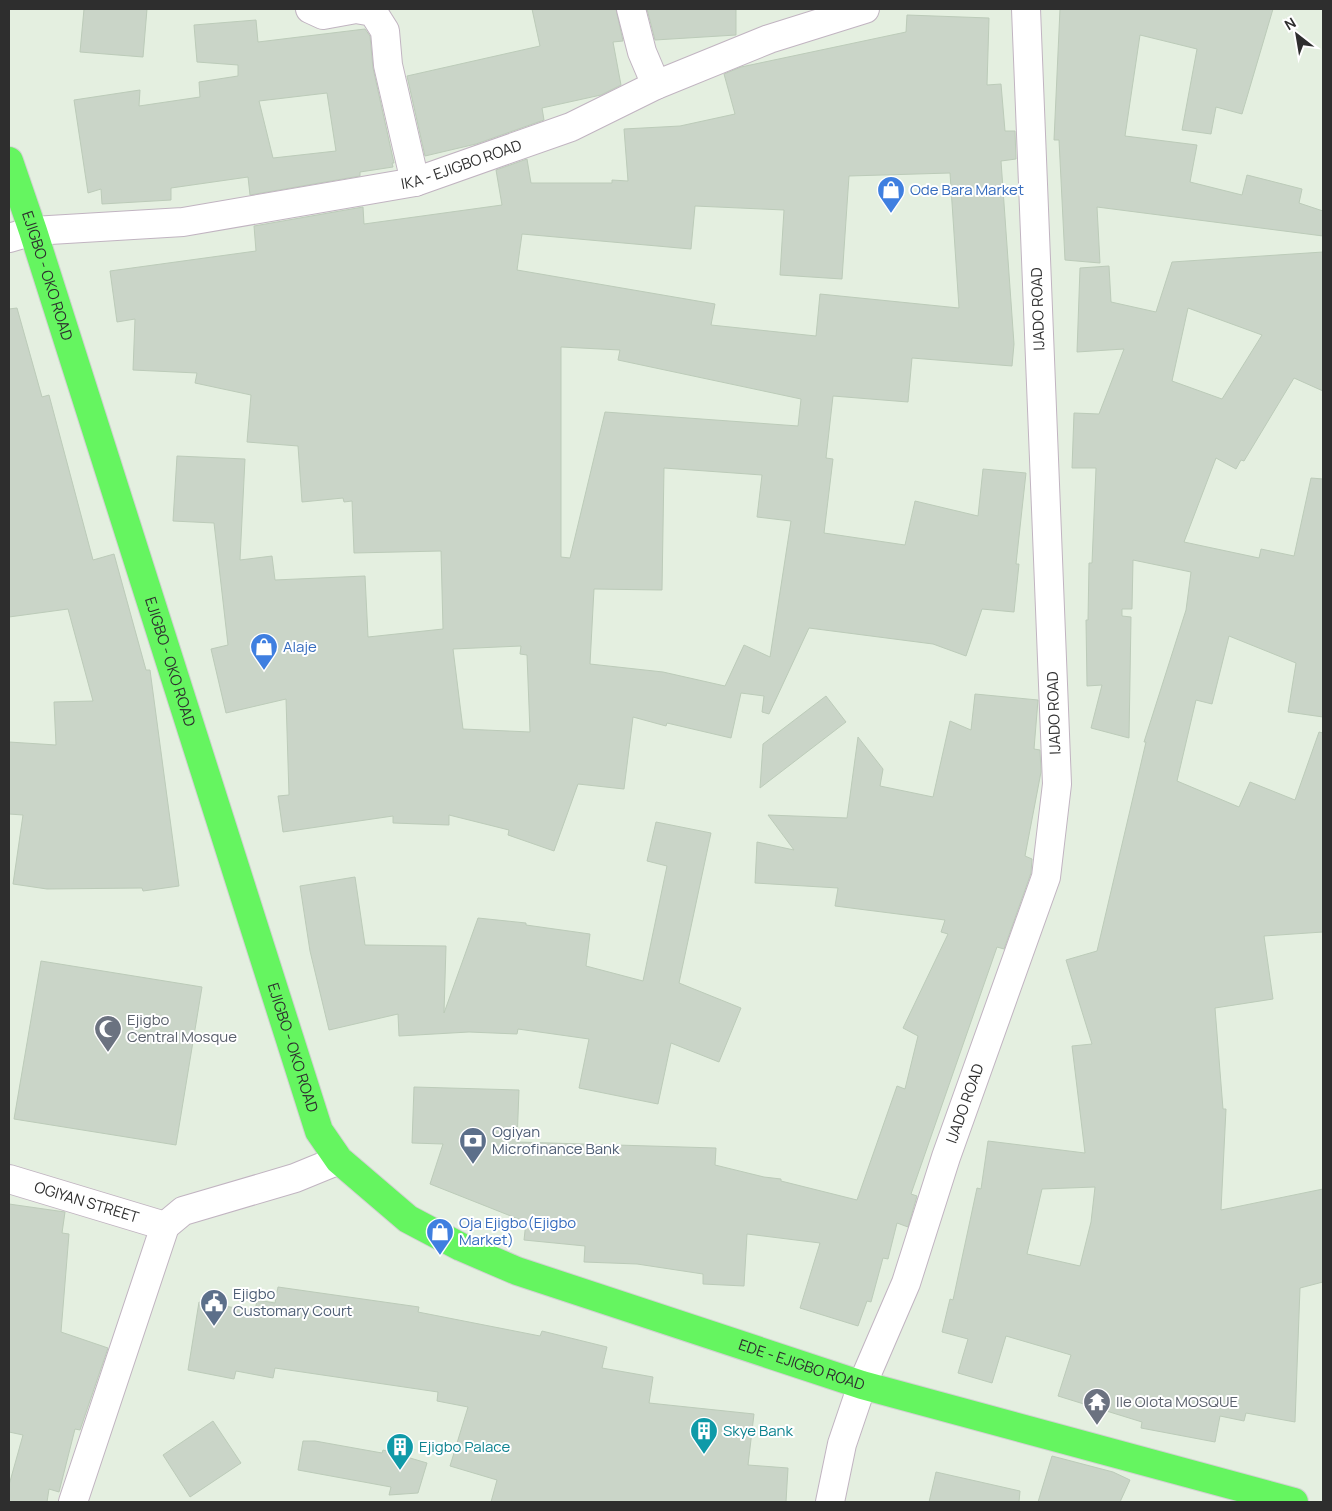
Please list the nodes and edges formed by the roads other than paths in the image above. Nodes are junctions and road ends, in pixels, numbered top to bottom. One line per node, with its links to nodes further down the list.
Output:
1 (310, 9): 7 (street)
2 (631, 9): 5 (street)
3 (865, 9): 5 (street, IKA - EJIGBO ROAD)
4 (1026, 9): 12 (street, IJADO ROAD)
5 (656, 85): 7 (street, IKA - EJIGBO ROAD)
6 (9, 161): 8 (main road, EJIGBO - OKO ROAD)
7 (415, 182): 8 (street, IKA - EJIGBO ROAD)
8 (21, 235): 9 (main road, EJIGBO - OKO ROAD)
9 (339, 1160): 11 (street); 12 (main road, EDE - EJIGBO ROAD)
10 (9, 1179): 11 (street, OGIYAN STREET)
11 (165, 1226): 13 (street)
12 (862, 1385): 14 (street, IJADO ROAD); 15 (main road, EDE - EJIGBO ROAD)
13 (73, 1502)
14 (830, 1502)
15 (1294, 1502)

